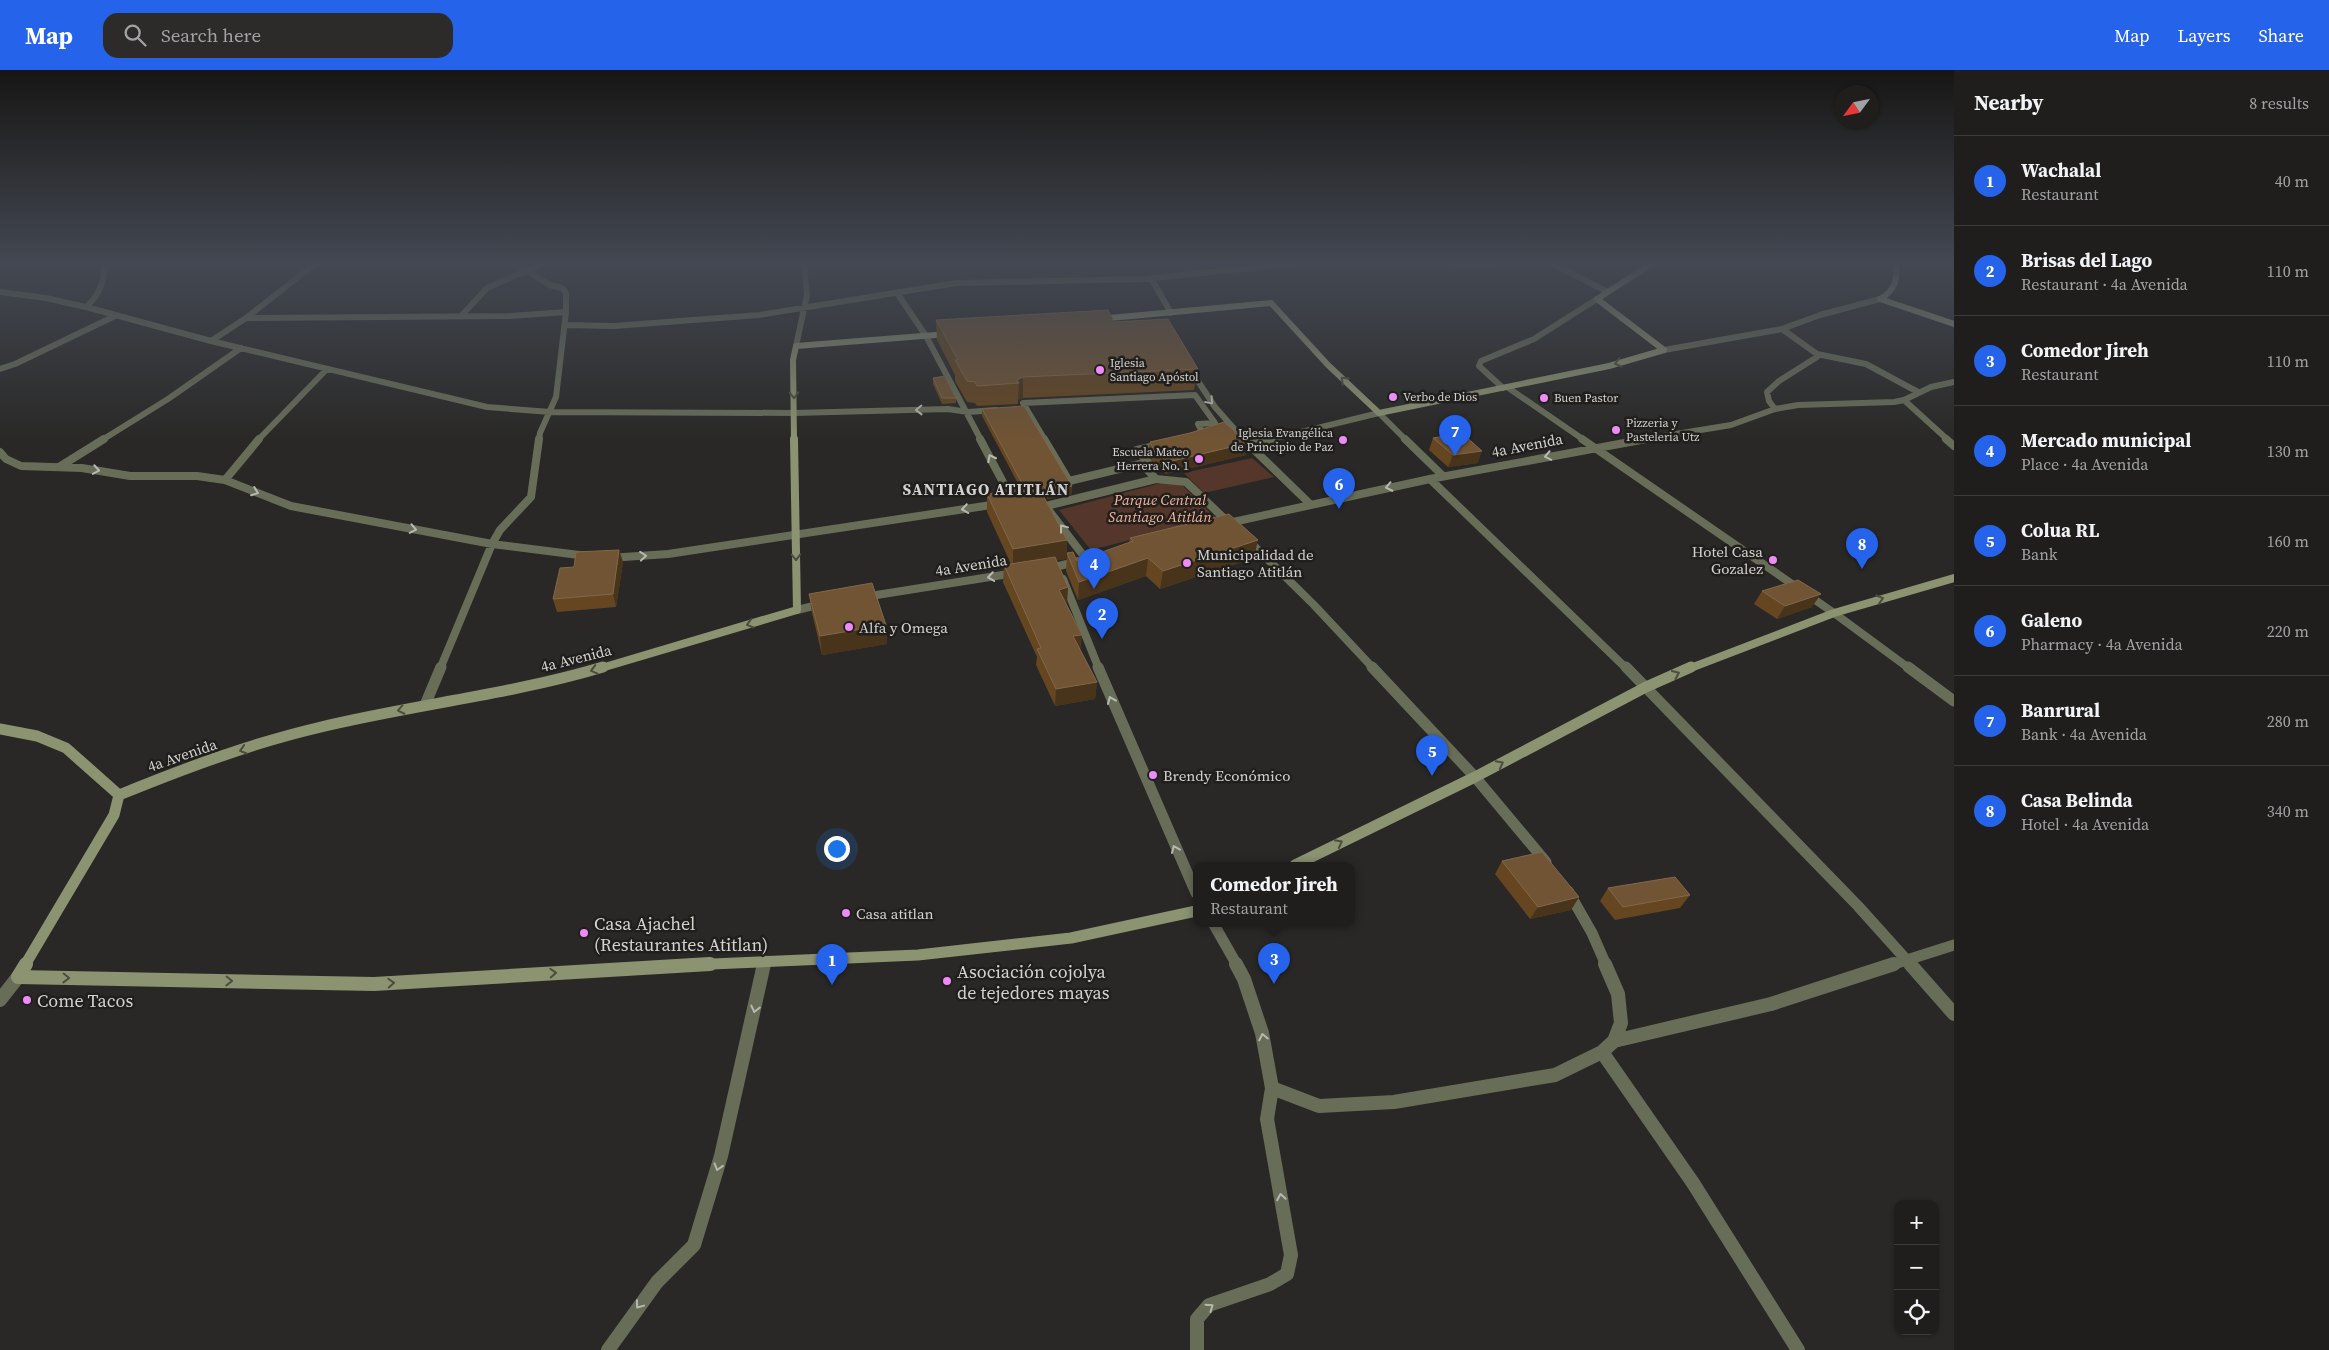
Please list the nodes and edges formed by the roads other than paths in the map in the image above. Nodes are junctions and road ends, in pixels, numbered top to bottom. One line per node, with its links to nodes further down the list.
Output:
1 (101, 323): 21 (street)
2 (141, 323): 15 (street)
3 (239, 323): 15 (street)
4 (663, 323): 11 (street)
5 (802, 323): 16 (street)
6 (917, 323): 14 (street)
7 (1289, 323): 34 (main road, one-way to 7)
8 (1560, 323): 24 (street)
9 (1628, 323): 18 (main road)
10 (1799, 323): 12 (street)
11 (564, 325): 31 (street)
12 (1782, 329): 18 (street); 19 (street)
13 (955, 334): 14 (main road)
14 (926, 336): 16 (main road); 32 (street)
15 (211, 341): 17 (street)
16 (796, 346): 33 (main road, one-way to 33)
17 (241, 348): 22 (street); 40 (street)
18 (1664, 350): 24 (main road, one-way to 24)
19 (1817, 354): 25 (street); 29 (street)
20 (1186, 362): 35 (street, one-way to 35)
21 (0, 369)
22 (327, 369): 31 (street); 44 (street)
23 (1954, 382): 25 (street, 4a Avenida)
24 (1505, 387): 34 (main road); 37 (street)
25 (1918, 392): 26 (street, 4a Avenida)
26 (1904, 400): 29 (street, 4a Avenida); 36 (street)
27 (1026, 408): 28 (street); 39 (street); 39 (street)
28 (1017, 409)
29 (1775, 409): 37 (street, 4a Avenida)
30 (1007, 410): 32 (street)
31 (550, 412): 33 (street); 50 (street)
32 (968, 412): 33 (street, one-way to 33); 49 (street)
33 (794, 413): 49 (main road)
34 (1379, 414): 35 (street); 41 (street)
35 (1248, 445): 46 (street)
36 (1954, 446)
37 (1596, 447): 41 (street, 4a Avenida, one-way to 41); 60 (street)
38 (0, 452): 40 (street)
39 (1142, 464): 42 (street)
40 (59, 467): 44 (street, one-way to 44)
41 (1443, 476): 43 (street, 4a Avenida)
42 (1156, 479): 47 (street); 48 (street)
43 (1430, 479): 46 (street, 4a Avenida, one-way to 46); 61 (street)
44 (225, 480): 50 (street, one-way to 50)
45 (1040, 498): 47 (street)
46 (1310, 504): 48 (street, 4a Avenida)
47 (1046, 506): 52 (street, one-way to 47)
48 (1224, 524): 65 (street)
49 (795, 534): 50 (street, one-way to 49); 59 (main road, one-way to 59)
50 (492, 544): 63 (street)
51 (1095, 557): 52 (street)
52 (1086, 559): 53 (street)
53 (1058, 567): 54 (street); 70 (street, one-way to 53)
54 (1038, 570)
55 (1029, 571): 57 (street, 4a Avenida, one-way to 57)
56 (1954, 578): 60 (main road, one-way to 56)
57 (853, 598)
58 (834, 602): 59 (street, 4a Avenida)
59 (796, 610): 63 (main road, 4a Avenida, one-way to 63)
60 (1834, 613): 61 (main road, one-way to 60); 62 (street)
61 (1646, 688): 65 (main road, one-way to 61); 74 (street)
62 (1954, 701)
63 (425, 705): 66 (main road, 4a Avenida, one-way to 66)
64 (0, 729): 66 (main road)
65 (1475, 777): 67 (main road, one-way to 65); 68 (street)
66 (118, 795): 76 (main road)
67 (1301, 862)
68 (1551, 870)
69 (1562, 883): 79 (street)
70 (1193, 887)
71 (1193, 912): 75 (main road)
72 (1215, 927): 81 (street, one-way to 72)
73 (1954, 945): 74 (street)
74 (1906, 961): 78 (street); 79 (street)
75 (765, 962): 76 (main road, one-way to 75); 82 (street, one-way to 82)
76 (18, 976): 77 (street)
77 (0, 1000)
78 (1954, 1014)
79 (1614, 1042): 80 (street)
80 (1602, 1052): 81 (street); 84 (street)
81 (1272, 1088): 83 (street, one-way to 81)
82 (608, 1350)
83 (1197, 1350)
84 (1798, 1350)

